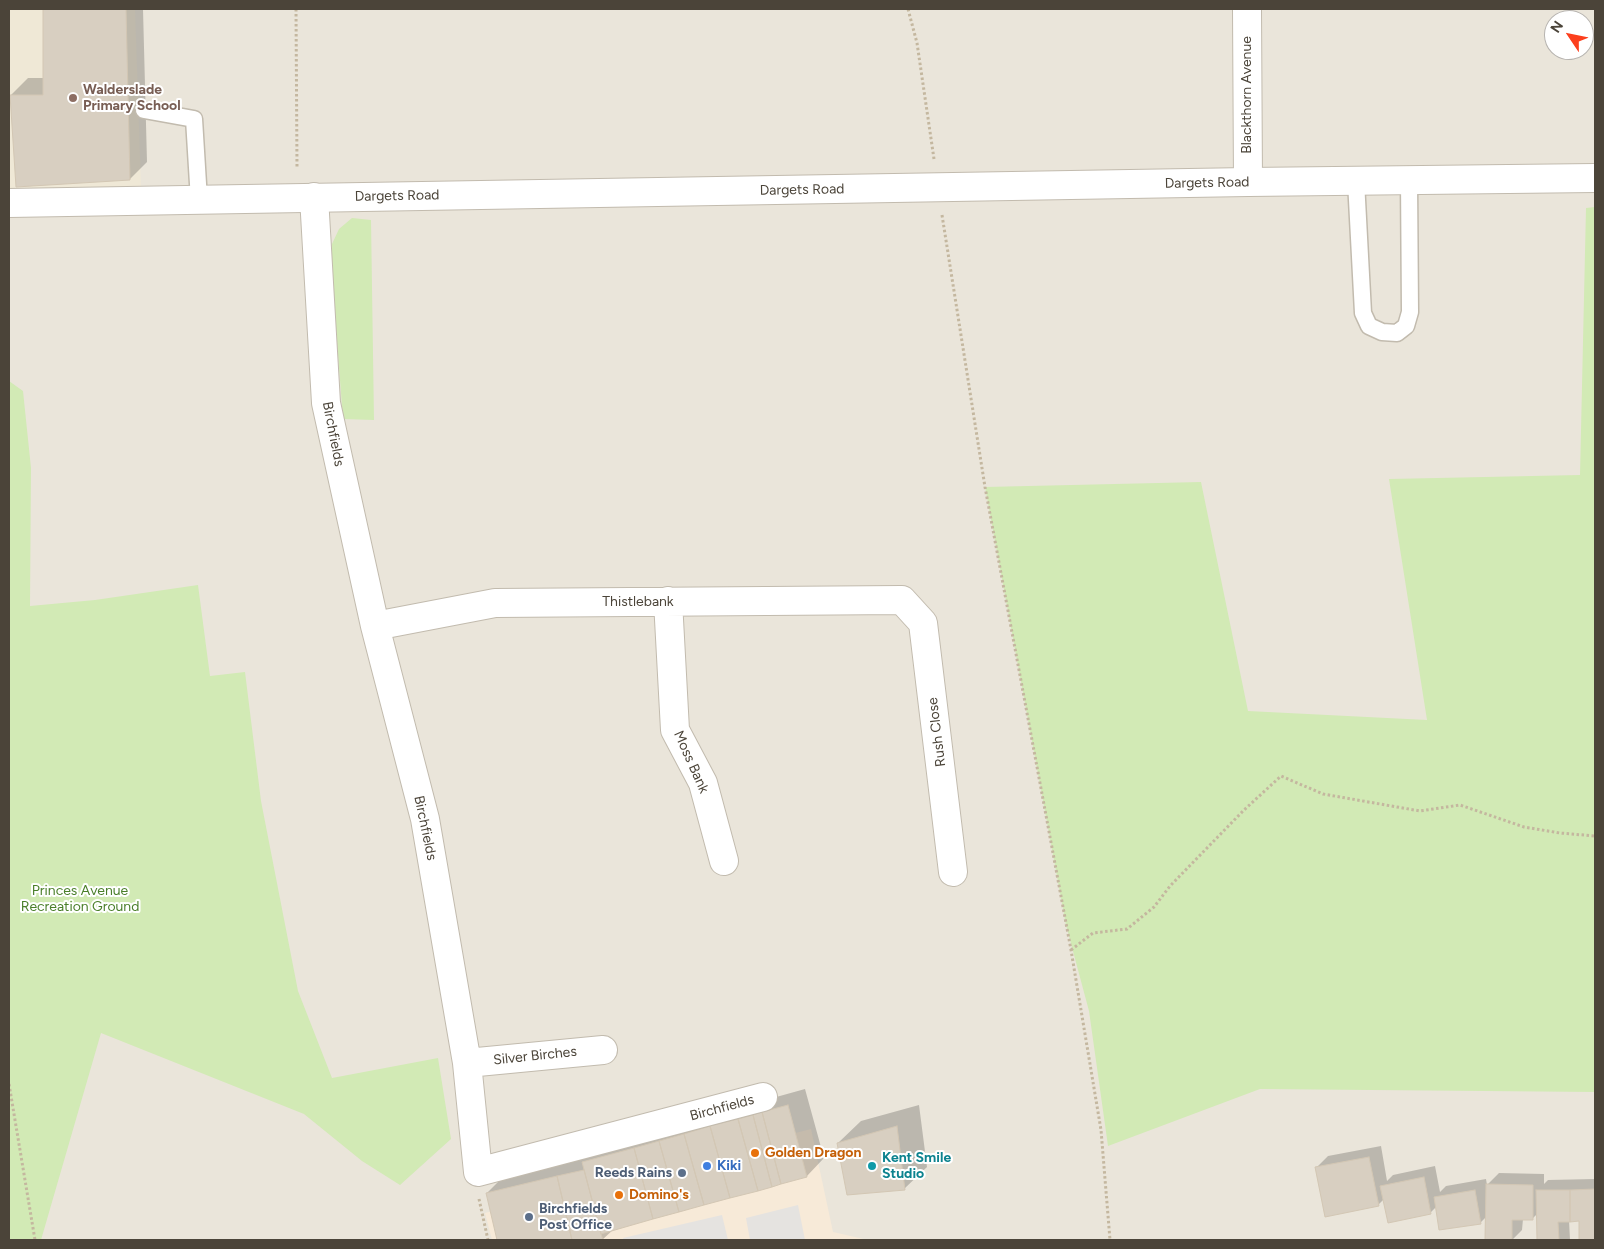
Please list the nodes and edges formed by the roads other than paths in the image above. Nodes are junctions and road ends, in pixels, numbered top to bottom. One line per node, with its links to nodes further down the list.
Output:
1 (1246, 9): 6 (street, Blackthorn Avenue)
2 (144, 110): 8 (lane)
3 (1595, 178): 4 (street, Dargets Road)
4 (1409, 180): 5 (street, Dargets Road); 5 (lane)
5 (1356, 181): 6 (street, Dargets Road)
6 (1248, 182): 7 (street, Dargets Road)
7 (306, 197): 8 (street, Dargets Road); 12 (street, Birchfields)
8 (199, 200): 9 (street, Dargets Road)
9 (9, 203)
10 (902, 600): 11 (street, Thistlebank); 14 (street, Rush Close)
11 (668, 601): 12 (street, Thistlebank); 13 (street, Moss Bank)
12 (375, 626): 16 (street, Birchfields)
13 (724, 861)
14 (953, 872)
15 (603, 1050): 16 (street, Silver Birches)
16 (467, 1063): 17 (street, Birchfields)
17 (763, 1097)

